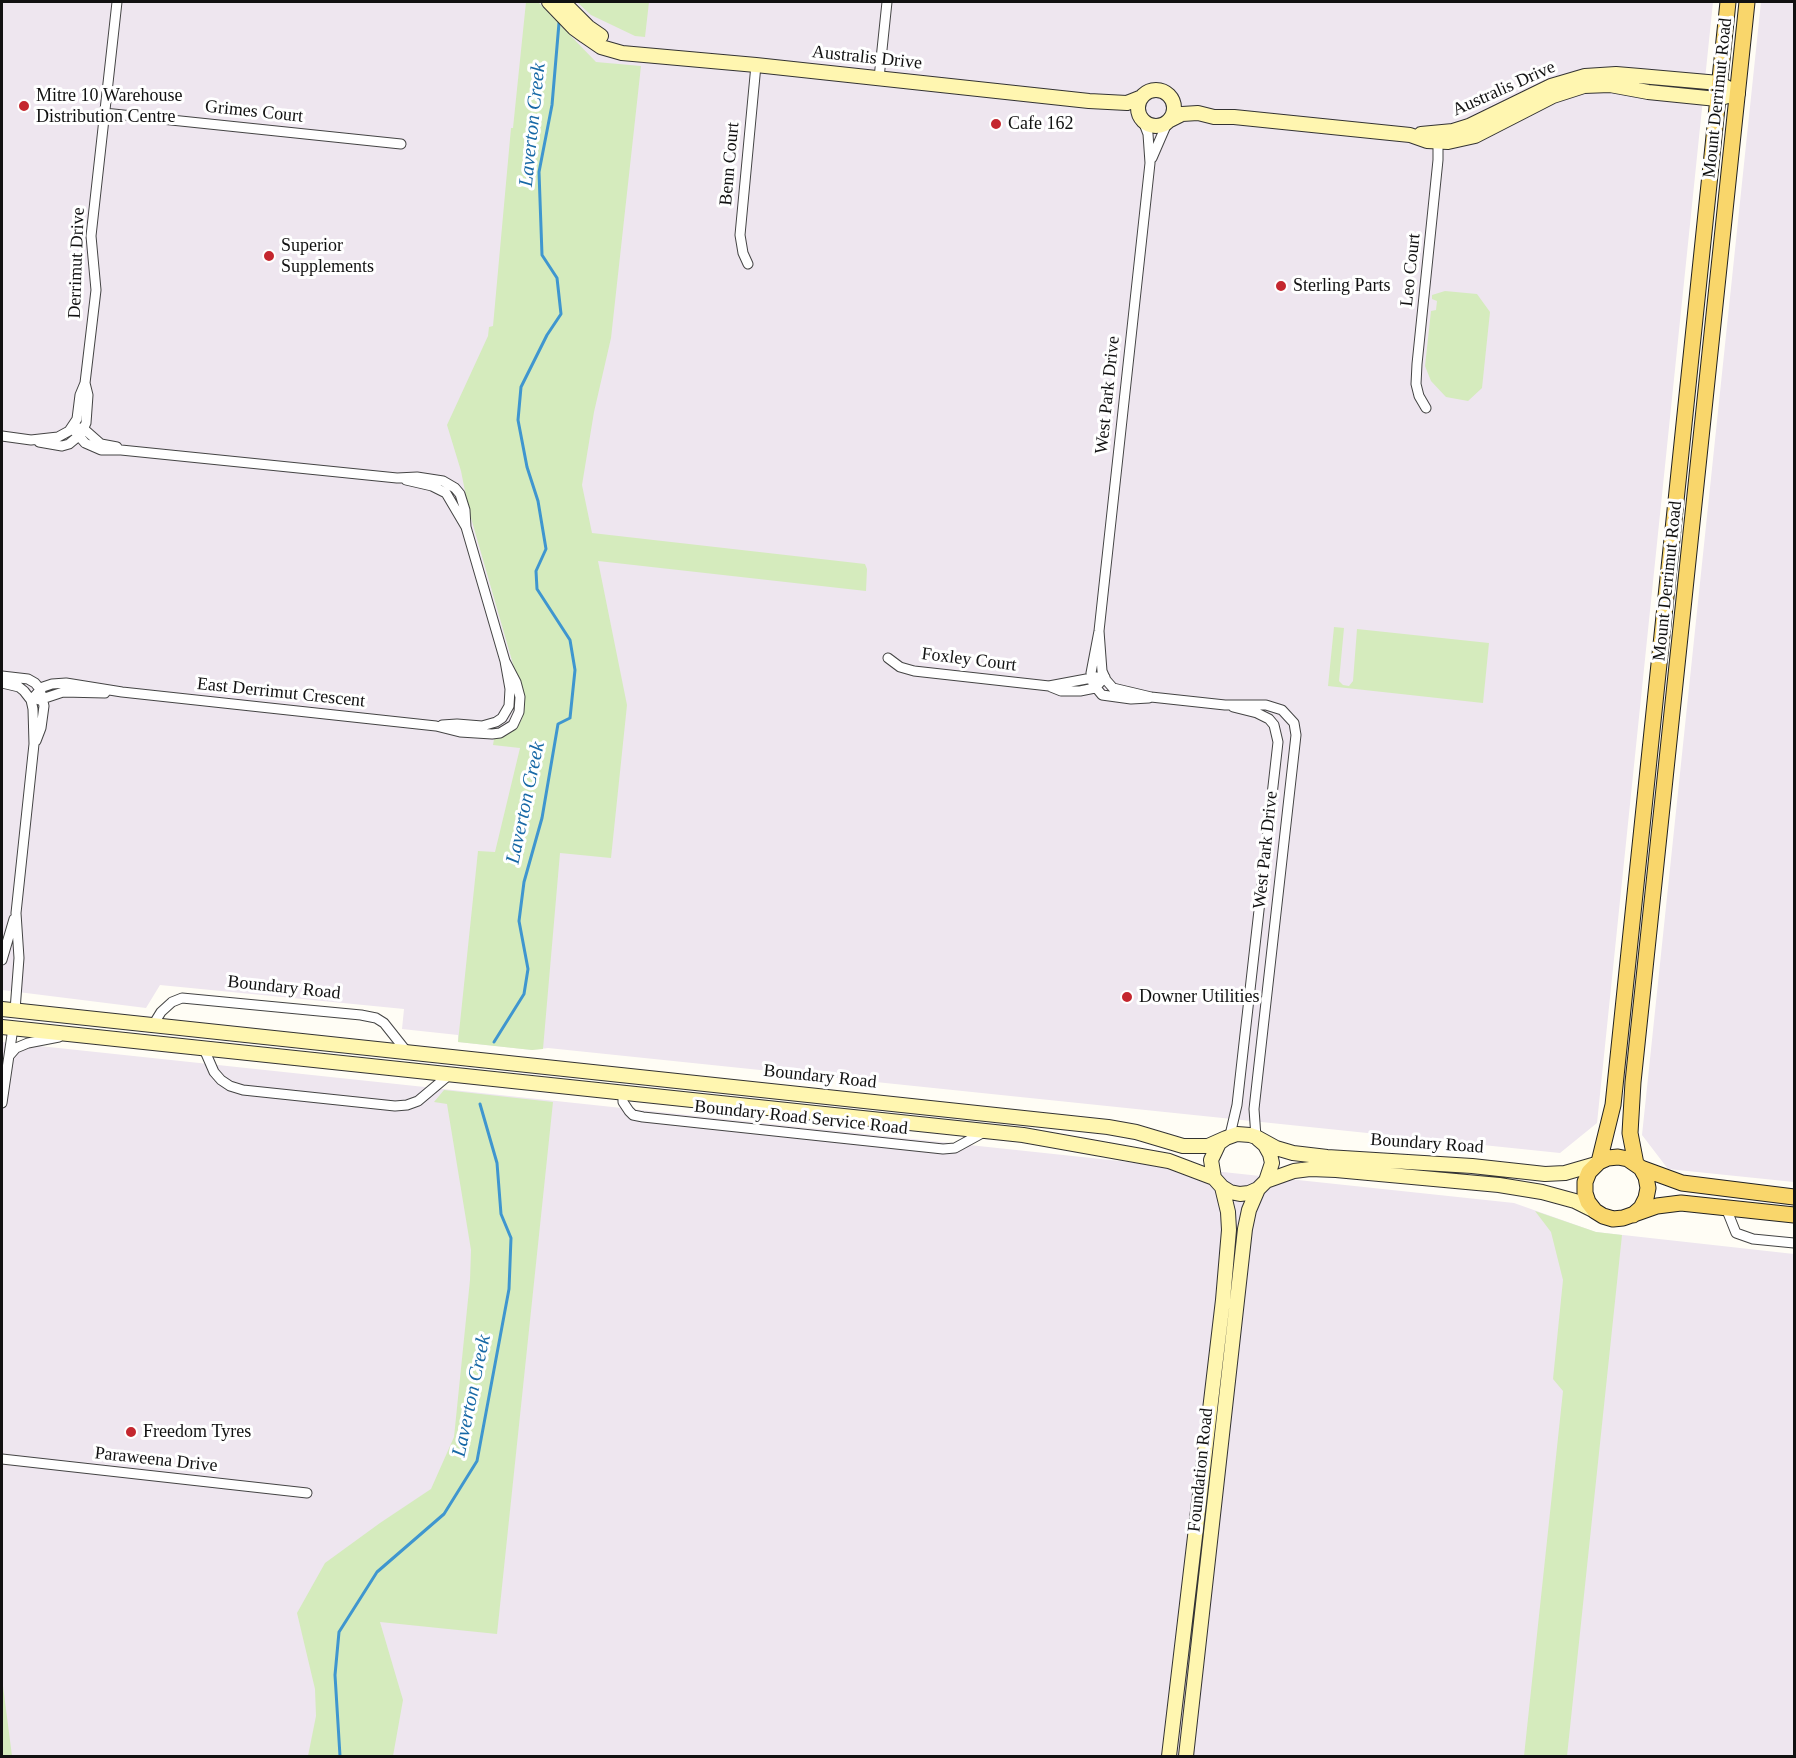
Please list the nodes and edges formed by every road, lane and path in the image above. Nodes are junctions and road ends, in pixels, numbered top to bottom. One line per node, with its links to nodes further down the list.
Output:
1 (117, 2): 15 (street, Derrimut Drive)
2 (549, 2): 7 (main road, Australis Drive)
3 (563, 2): 7 (main road, Australis Drive)
4 (887, 2): 9 (street)
5 (1728, 2): 10 (main road, Mount Derrimut Road)
6 (1747, 2): 11 (main road, Mount Derrimut Road)
7 (641, 54): 8 (main road, Australis Drive)
8 (756, 65): 9 (main road, Australis Drive); 22 (street, Benn Court)
9 (879, 78): 14 (main road, Australis Drive)
10 (1718, 91): 11 (main road, Australis Drive); 19 (main road, Australis Drive); 66 (main road, Mount Derrimut Road)
11 (1738, 93): 67 (main road, Mount Derrimut Road)
12 (1142, 97): 13 (main road); 14 (main road, Australis Drive); 17 (main road)
13 (1170, 98): 16 (main road, Australis Drive); 18 (main road)
14 (1089, 101): 17 (main road, Australis Drive)
15 (104, 112): 20 (street, Grimes Court); 23 (street, Derrimut Drive)
16 (1234, 117): 18 (main road, Australis Drive); 19 (main road, Australis Drive)
17 (1142, 119): 18 (main road); 21 (street, West Park Drive)
18 (1169, 120): 21 (street, West Park Drive)
19 (1438, 137): 24 (street, Leo Court)
20 (401, 144)
21 (1150, 163): 29 (street, West Park Drive)
22 (748, 264)
23 (85, 383): 25 (street, Derrimut Drive); 26 (street, Derrimut Drive)
24 (1426, 408)
25 (72, 428): 26 (street); 28 (street)
26 (81, 433): 28 (street); 38 (street, East Derrimut Crescent)
27 (2, 436): 28 (street)
28 (31, 440)
29 (1099, 631): 32 (street, West Park Drive); 33 (street, West Park Drive)
30 (888, 658): 35 (street, Foxley Court)
31 (2, 676): 37 (street)
32 (1092, 677): 33 (street, Foxley Court); 35 (street, Foxley Court); 36 (street, West Park Drive)
33 (1105, 677): 36 (street); 39 (street)
34 (2, 683): 40 (street)
35 (1049, 686): 36 (street, Foxley Court)
36 (1095, 688): 39 (street)
37 (40, 689): 38 (street, East Derrimut Crescent); 40 (street); 41 (street)
38 (122, 692): 41 (street, East Derrimut Crescent)
39 (1151, 697): 42 (street)
40 (31, 700): 41 (street, East Derrimut Crescent); 45 (street)
41 (44, 700): 45 (street)
42 (1225, 705): 43 (street); 44 (street)
43 (1287, 713): 44 (street); 47 (street, West Park Drive)
44 (1272, 721): 48 (street, West Park Drive)
45 (34, 744): 46 (street)
46 (16, 913): 50 (street); 51 (street)
47 (1275, 921): 48 (street, West Park Drive); 49 (street, West Park Drive)
48 (1257, 926): 49 (street, West Park Drive); 64 (street, West Park Drive)
49 (1273, 934): 65 (street, West Park Drive)
50 (2, 960)
51 (8, 1010): 52 (main road, Boundary Road); 53 (main road)
52 (153, 1025): 55 (main road); 57 (main road, Boundary Road); 57 (street, Boundary Road)
53 (7, 1028): 54 (main road, Boundary Road); 58 (street)
54 (76, 1035): 55 (main road, Boundary Road); 58 (street)
55 (173, 1045): 56 (main road, Boundary Road)
56 (204, 1049): 59 (main road, Boundary Road); 59 (street)
57 (407, 1052): 60 (main road, Boundary Road)
58 (7, 1058): 62 (street)
59 (449, 1075): 61 (main road, Boundary Road)
60 (625, 1075): 61 (main road); 64 (main road, Boundary Road)
61 (623, 1094): 63 (main road, Boundary Road); 63 (street, Boundary Road Service Road)
62 (2, 1103)
63 (986, 1131): 68 (main road, Boundary Road)
64 (1228, 1137): 65 (main road); 68 (main road)
65 (1257, 1138): 66 (main road, Boundary Road); 69 (main road)
66 (1597, 1163): 67 (main road); 72 (main road)
67 (1638, 1166): 70 (main road); 73 (main road)
68 (1218, 1183): 69 (main road); 76 (main road, Foundation Road)
69 (1262, 1185): 72 (main road, Boundary Road); 77 (main road, Foundation Road)
70 (1794, 1197)
71 (1726, 1208): 73 (main road); 74 (main road); 75 (street)
72 (1595, 1211): 73 (main road)
73 (1633, 1215)
74 (1794, 1215)
75 (1794, 1243)
76 (1223, 1300): 77 (main road); 80 (main road, Foundation Road)
77 (1238, 1301): 81 (main road, Foundation Road)
78 (2, 1459): 79 (street, Paraweena Drive)
79 (307, 1492)
80 (1169, 1756)
81 (1186, 1756)

